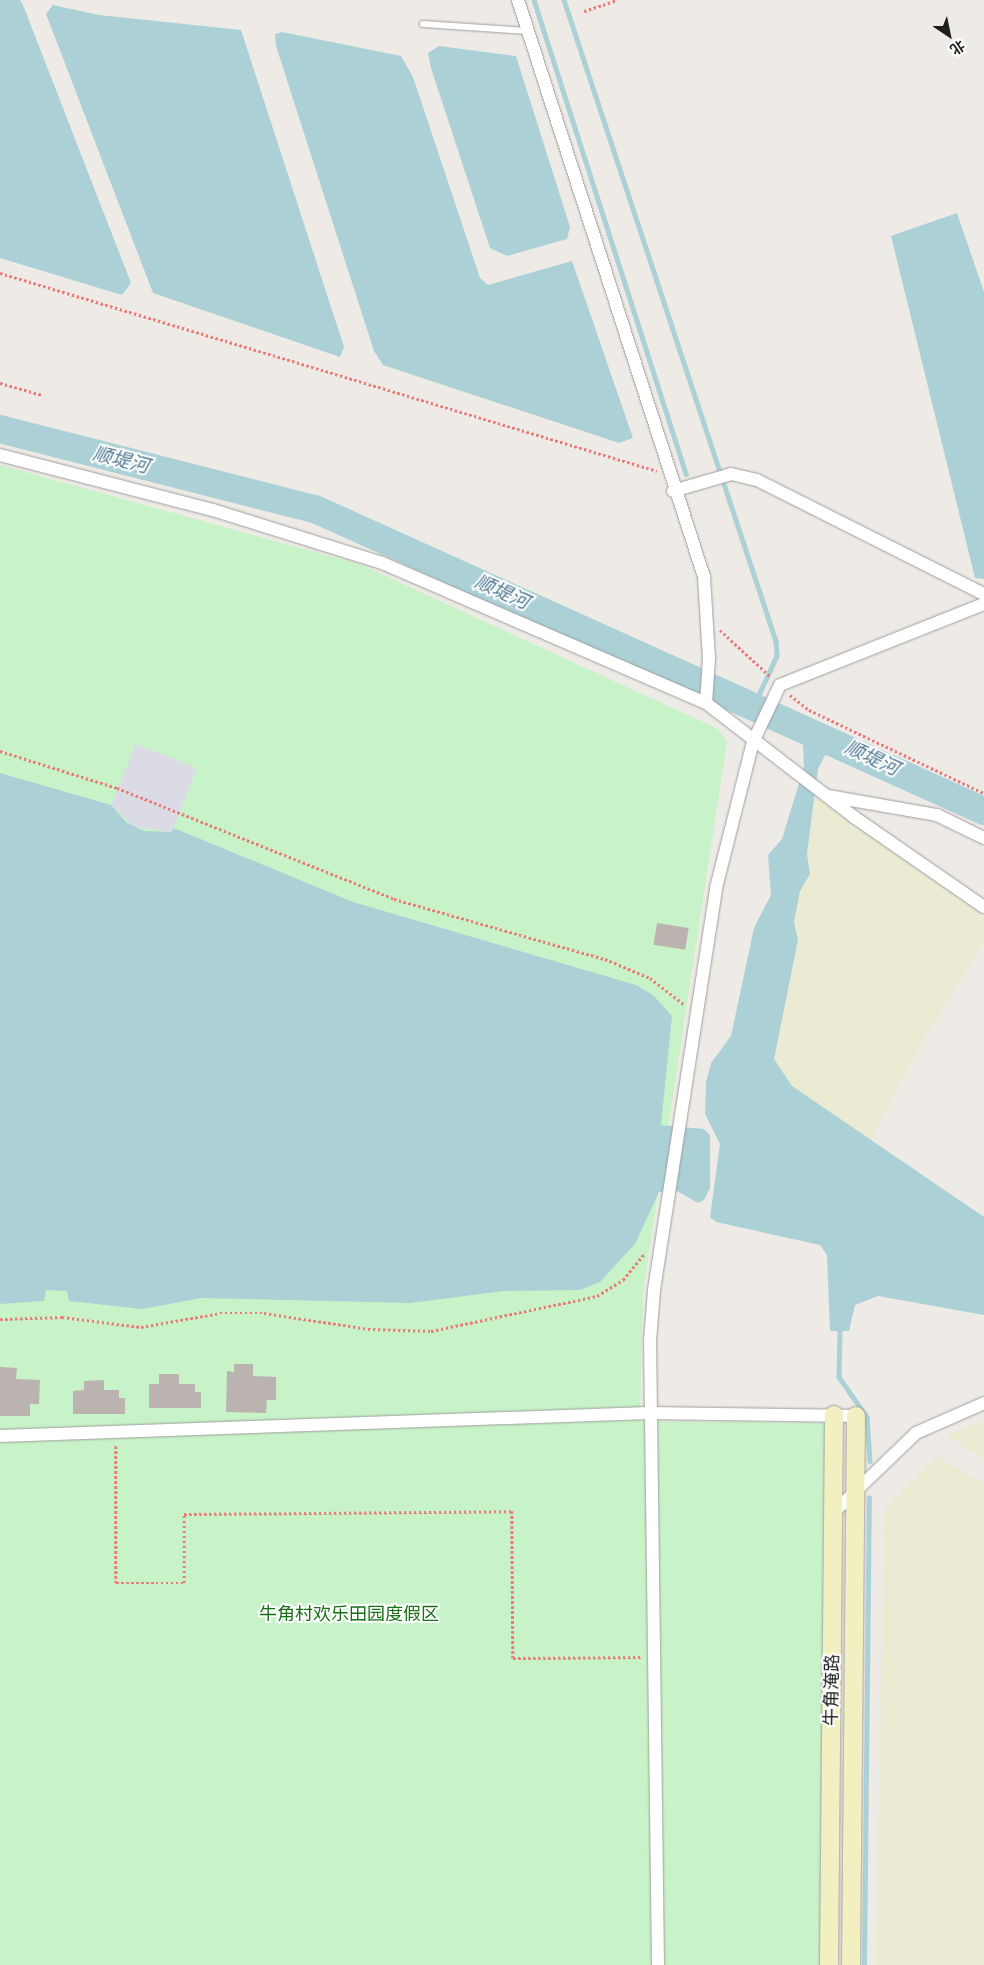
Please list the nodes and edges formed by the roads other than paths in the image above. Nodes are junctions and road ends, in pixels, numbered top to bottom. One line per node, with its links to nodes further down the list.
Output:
1 (518, 0): 3 (street)
2 (423, 24): 3 (lane)
3 (528, 31): 5 (street)
4 (0, 455): 8 (street)
5 (674, 491): 6 (street); 8 (street)
6 (984, 594)
7 (984, 604): 9 (street)
8 (706, 703): 9 (street)
9 (753, 742): 10 (street); 14 (street)
10 (825, 796): 11 (street); 12 (street)
11 (984, 838)
12 (984, 907)
13 (984, 1402): 18 (street)
14 (648, 1413): 15 (street); 17 (street); 20 (street)
15 (834, 1415): 16 (street); 19 (street, 牛角淹路)
16 (856, 1416): 18 (street, 牛角淹路)
17 (0, 1436)
18 (856, 1494): 19 (street); 22 (street, 牛角淹路)
19 (833, 1513): 21 (street, 牛角淹路)
20 (658, 1965)
21 (829, 1965)
22 (850, 1965)

